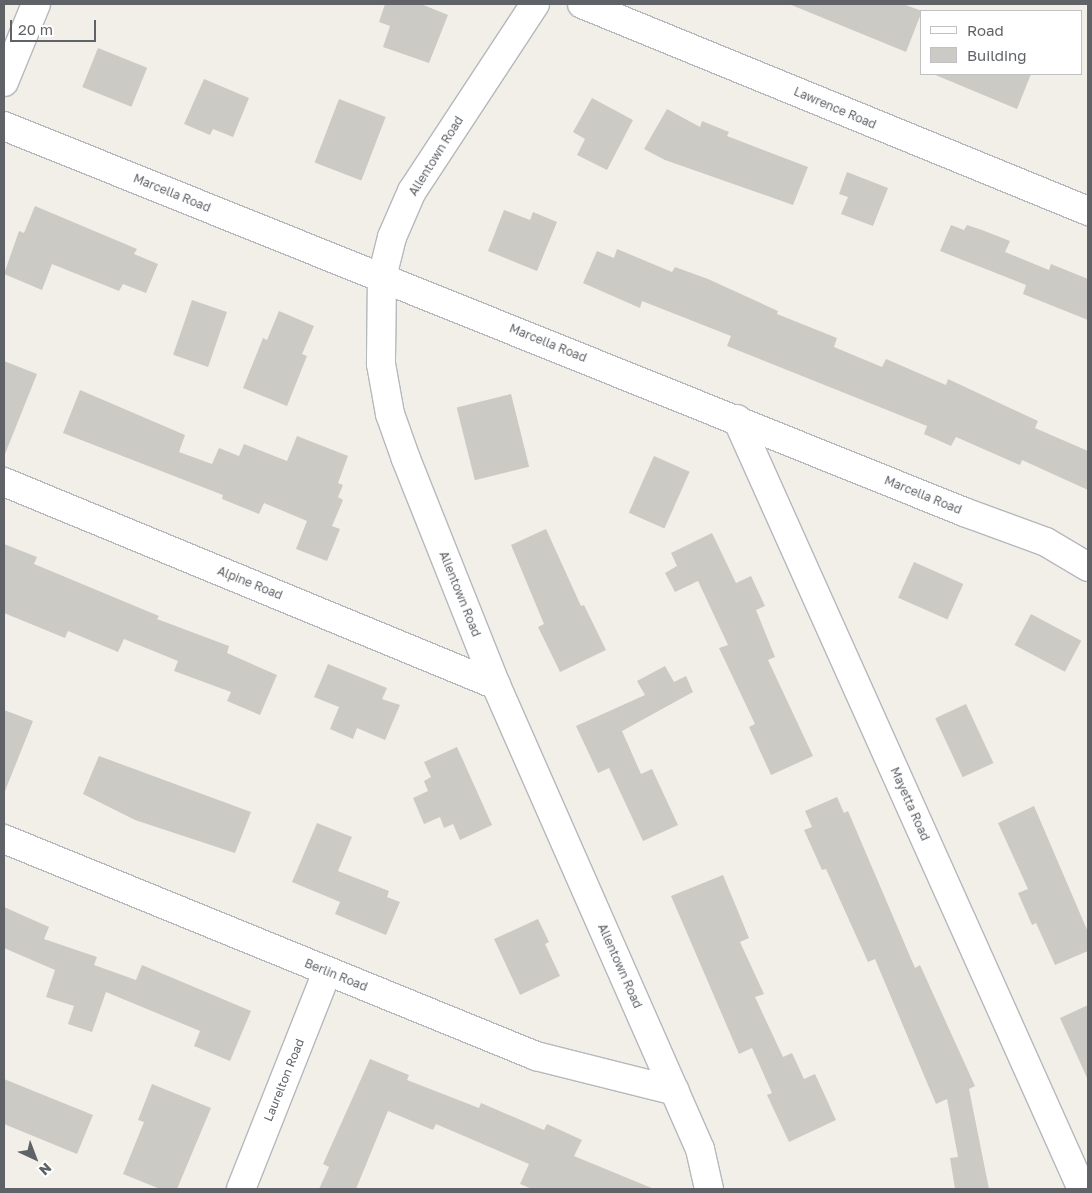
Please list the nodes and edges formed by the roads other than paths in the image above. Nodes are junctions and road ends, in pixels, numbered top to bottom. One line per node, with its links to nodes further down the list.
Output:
1 (36, 4): 4 (street)
2 (534, 4): 7 (street, Allentown Road)
3 (582, 4): 6 (street, Lawrence Road)
4 (4, 82)
5 (4, 126): 7 (street, Marcella Road)
6 (1088, 212)
7 (382, 277): 8 (street, Marcella Road); 11 (street, Allentown Road)
8 (737, 419): 10 (street, Marcella Road); 17 (street, Mayetta Road)
9 (4, 482): 11 (street, Alpine Road)
10 (1088, 567)
11 (496, 685): 14 (street, Allentown Road)
12 (4, 839): 13 (street, Berlin Road)
13 (327, 972): 14 (street, Berlin Road); 15 (street, Laurelton Road)
14 (675, 1091): 16 (street, Allentown Road)
15 (241, 1189)
16 (709, 1189)
17 (1082, 1189)

